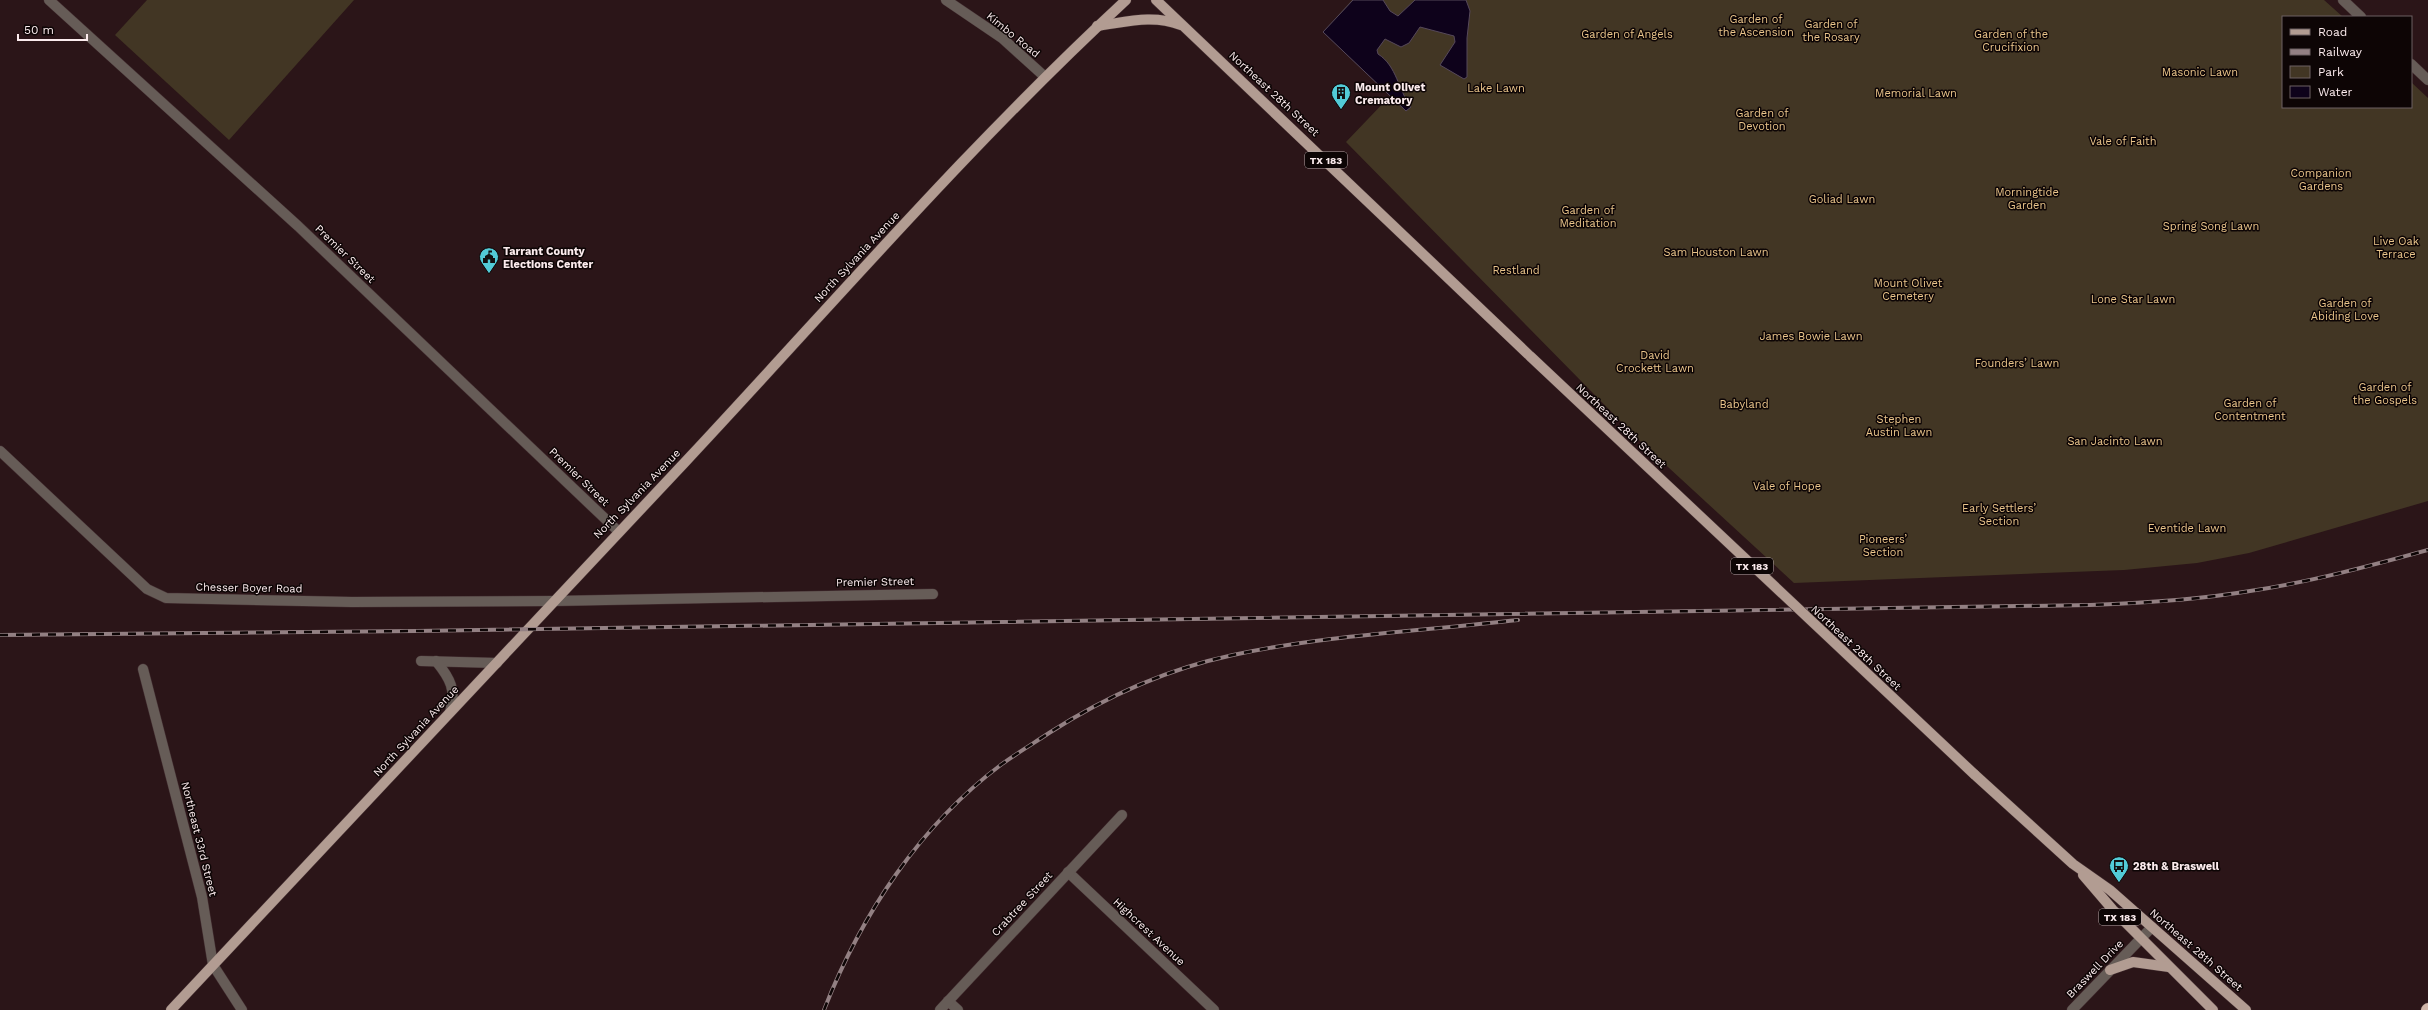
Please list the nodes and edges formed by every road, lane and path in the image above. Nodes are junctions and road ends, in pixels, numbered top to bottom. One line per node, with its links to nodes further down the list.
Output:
1 (49, 0): 13 (street, Premier Street)
2 (946, 0): 10 (street, Kimbo Road)
3 (1126, 0): 7 (main road, North Sylvania Avenue)
4 (1156, 0): 8 (main road, Northeast 28th Street / TX 183)
5 (2343, 0): 6 (street)
6 (2360, 16)
7 (1097, 26): 8 (main road); 10 (main road, North Sylvania Avenue)
8 (1186, 27): 22 (main road, Northeast 28th Street / TX 183, bridge)
9 (2412, 65): 11 (street)
10 (1044, 76): 13 (main road, North Sylvania Avenue)
11 (2428, 80)
12 (0, 451): 15 (street, Chesser Boyer Road)
13 (618, 531): 15 (main road, North Sylvania Avenue)
14 (933, 594): 15 (street, Premier Street)
15 (554, 601): 18 (main road, North Sylvania Avenue)
16 (421, 661): 17 (street)
17 (436, 661): 18 (street); 20 (street)
18 (497, 663): 20 (main road, North Sylvania Avenue)
19 (143, 669): 26 (street, Northeast 33rd Street)
20 (450, 712): 26 (main road, North Sylvania Avenue)
21 (1122, 815): 23 (street, Crabtree Street)
22 (2073, 864): 24 (main road, Northeast 28th Street / TX 183); 25 (main road, Northeast 28th Street / TX 183)
23 (1068, 872): 29 (street, Crabtree Street); 34 (street, Highcrest Avenue)
24 (2152, 927): 25 (street, Braswell Drive); 37 (main road, Northeast 28th Street / TX 183)
25 (2141, 938): 27 (main road, Northeast 28th Street / TX 183); 28 (street, Braswell Drive)
26 (213, 965): 30 (main road, North Sylvania Avenue); 31 (street, Northeast 33rd Street)
27 (2169, 967): 28 (main road); 36 (main road, Northeast 28th Street / TX 183)
28 (2110, 970): 35 (street, Braswell Drive)
29 (948, 1001): 32 (street, Crabtree Street); 33 (street)
30 (171, 1010)
31 (242, 1010)
32 (940, 1010)
33 (958, 1010)
34 (1214, 1010)
35 (2072, 1010)
36 (2213, 1010)
37 (2246, 1010)

